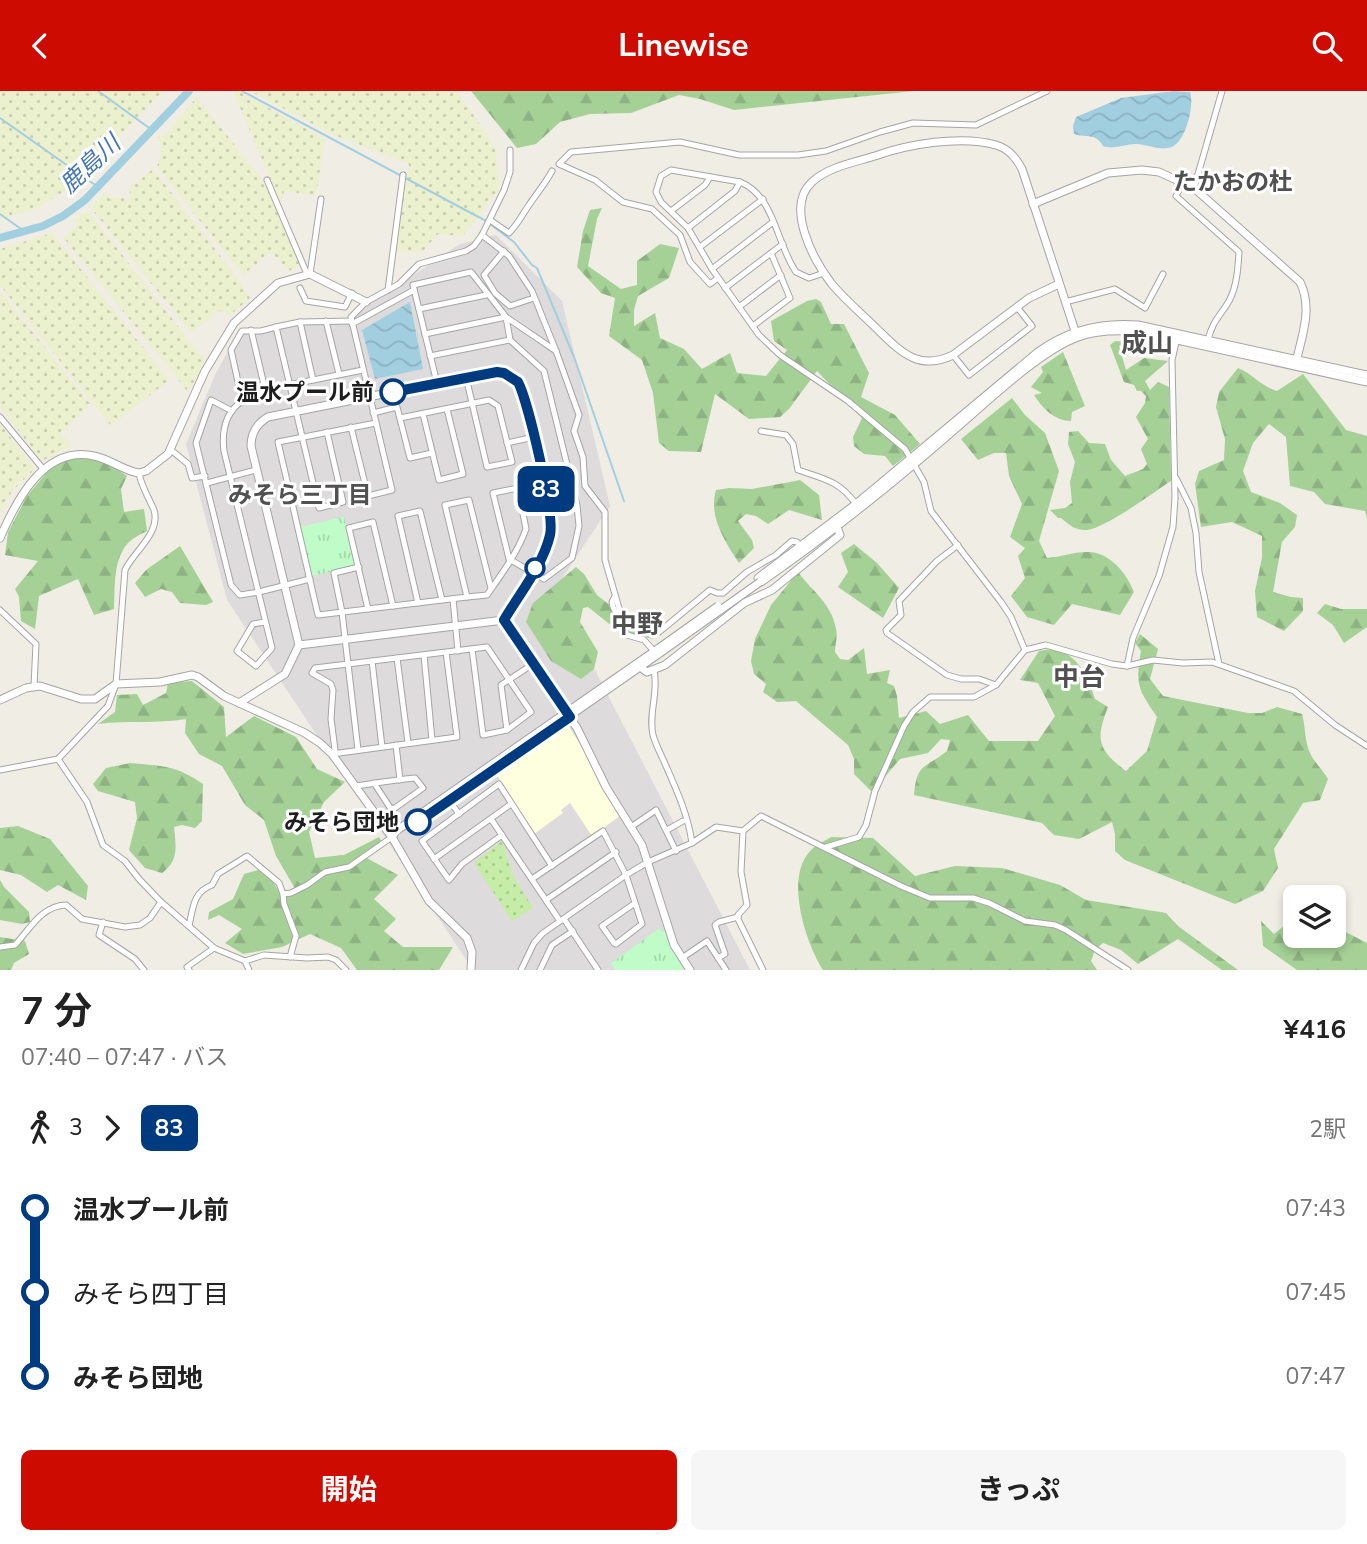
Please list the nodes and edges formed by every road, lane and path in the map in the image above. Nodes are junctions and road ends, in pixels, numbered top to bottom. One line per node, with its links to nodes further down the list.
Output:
1 (1047, 91): 28 (street)
2 (1222, 91): 10 (street)
3 (510, 150): 15 (street)
4 (552, 171): 15 (street)
5 (403, 175): 32 (street)
6 (710, 177): 8 (street); 14 (street); 14 (street)
7 (267, 180): 25 (street)
8 (740, 182): 12 (street); 17 (street)
9 (1183, 182): 10 (street); 13 (street); 54 (street)
10 (1194, 188): 58 (street)
11 (321, 199): 25 (street)
12 (764, 199): 16 (street); 20 (street)
13 (1033, 204): 24 (street); 29 (street)
14 (671, 211): 17 (street)
15 (490, 220): 18 (street)
16 (773, 222): 19 (street); 23 (street)
17 (688, 228): 20 (street)
18 (482, 235): 21 (street); 32 (street)
19 (783, 244): 22 (street); 24 (street)
20 (700, 247): 23 (street)
21 (504, 251): 36 (street); 36 (street)
22 (771, 253): 27 (street); 31 (street)
23 (712, 268): 28 (street)
24 (824, 273): 56 (street)
25 (308, 274): 34 (street); 85 (street)
26 (1163, 274): 38 (street)
27 (781, 275): 39 (street); 46 (street)
28 (718, 278): 31 (street)
29 (1059, 284): 38 (street); 40 (street)
30 (300, 288): 34 (street)
31 (725, 288): 39 (street)
32 (388, 290): 37 (street)
33 (414, 290): 35 (street); 41 (street); 45 (street)
34 (352, 293): 37 (street)
35 (486, 295): 41 (street); 42 (street)
36 (534, 298): 55 (street)
37 (366, 302): 45 (street)
38 (1065, 302): 51 (street)
39 (739, 307): 46 (street)
40 (1017, 307): 56 (street); 56 (street)
41 (419, 309): 50 (street)
42 (506, 317): 50 (street); 52 (street); 55 (street)
43 (326, 321): 44 (street); 45 (street); 60 (street)
44 (300, 322): 47 (street); 63 (street)
45 (352, 323): 59 (street)
46 (753, 326): 87 (street)
47 (276, 327): 48 (street); 66 (street)
48 (251, 330): 67 (street); 69 (street)
49 (1172, 332): 51 (street); 53 (street); 54 (street)
50 (425, 334): 57 (street)
51 (1077, 334): 53 (street); 87 (street)
52 (510, 340): 57 (street); 88 (street)
53 (1177, 340): 58 (street); 93 (street)
54 (1208, 340): 58 (street)
55 (556, 351): 111 (street)
56 (953, 355)
57 (430, 356): 65 (street)
58 (1296, 363): 61 (street); 64 (street)
59 (363, 370): 60 (street); 68 (street)
60 (339, 375): 63 (street)
61 (1367, 375)
62 (466, 377): 65 (street); 70 (street); 83 (street)
63 (313, 380): 66 (street)
64 (1367, 382)
65 (437, 383): 68 (street)
66 (289, 384): 67 (street); 73 (street)
67 (265, 389): 69 (street)
68 (370, 396): 73 (street); 74 (street)
69 (242, 400): 72 (street)
70 (472, 404): 71 (street); 84 (street); 84 (street)
71 (447, 409): 75 (street); 86 (street)
72 (232, 411): 94 (street); 95 (street)
73 (296, 412): 82 (street); 90 (street)
74 (373, 413): 77 (street); 78 (street)
75 (423, 414): 77 (street); 86 (street)
76 (0, 417): 89 (street)
77 (400, 418): 86 (street)
78 (376, 423): 79 (street); 79 (street)
79 (351, 427): 81 (street)
80 (761, 431): 96 (street)
81 (327, 432): 82 (street); 82 (street)
82 (302, 437): 104 (street)
83 (534, 437): 84 (street); 92 (street)
84 (508, 443)
85 (171, 450): 91 (street); 95 (street)
86 (432, 453)
87 (913, 461): 96 (street); 97 (street); 99 (street)
88 (568, 468): 92 (street); 103 (street)
89 (44, 470): 91 (street); 98 (street)
90 (256, 470): 94 (street); 106 (street)
91 (139, 473): 140 (street)
92 (542, 474): 103 (street)
93 (1174, 475): 135 (street); 136 (street)
94 (230, 476): 95 (street); 108 (street)
95 (206, 479): 108 (street)
96 (856, 504): 100 (street)
97 (837, 527): 105 (street); 118 (street)
98 (0, 538)
99 (958, 545): 126 (street); 141 (street)
100 (801, 547): 105 (street); 109 (street)
101 (509, 559): 101 (street); 103 (street); 107 (street)
102 (359, 568): 115 (street); 116 (street); 119 (street)
103 (532, 573): 120 (street)
104 (310, 579): 106 (street); 119 (street)
105 (759, 580): 128 (street, bridge)
106 (283, 585): 108 (street); 124 (street)
107 (491, 589): 110 (street); 110 (street)
108 (259, 592): 121 (street)
109 (723, 593): 111 (street); 118 (street)
110 (467, 597): 112 (street)
111 (614, 597): 128 (street)
112 (453, 599): 113 (street); 122 (street)
113 (442, 600): 114 (street); 114 (street)
114 (418, 603): 115 (street)
115 (393, 606): 116 (street)
116 (368, 609): 119 (street)
117 (0, 610): 142 (street)
118 (736, 610): 138 (street)
119 (342, 612): 123 (street)
120 (504, 620): 122 (street); 134 (street)
121 (265, 622): 121 (street)
122 (455, 625): 123 (street); 127 (street)
123 (344, 638): 124 (street); 133 (street)
124 (299, 645): 144 (street)
125 (471, 649): 127 (street); 139 (street); 146 (street)
126 (1026, 650): 136 (street); 141 (street)
127 (458, 651): 129 (street)
128 (657, 651): 137 (street); 145 (street)
129 (446, 652): 130 (street); 147 (street)
130 (424, 655): 131 (street); 147 (street)
131 (397, 658): 132 (street); 148 (street)
132 (372, 661): 133 (street); 151 (street)
133 (348, 664): 152 (street); 153 (street)
134 (533, 664): 139 (street); 145 (street)
135 (1219, 664): 136 (street); 150 (street)
136 (1128, 666)
137 (640, 667): 138 (street); 145 (street)
138 (654, 670): 169 (street)
139 (509, 680): 146 (street); 146 (street)
140 (116, 684): 142 (street); 144 (street); 154 (street)
141 (996, 685): 170 (street)
142 (34, 686): 143 (street)
143 (0, 700)
144 (239, 703): 153 (street)
145 (568, 714): 159 (street); 164 (street); 168 (street)
146 (507, 730)
147 (432, 740): 148 (street)
148 (408, 743): 149 (street)
149 (396, 745): 151 (street); 156 (street)
150 (1367, 746)
151 (382, 747): 152 (street)
152 (358, 750): 153 (street)
153 (332, 754): 158 (street)
154 (58, 759): 155 (street); 180 (street)
155 (0, 771)
156 (400, 780): 157 (street); 157 (street)
157 (374, 783): 158 (street)
158 (356, 786): 168 (street)
159 (449, 800): 161 (street); 168 (street)
160 (511, 804): 161 (street); 162 (street); 175 (street)
161 (459, 814): 173 (street)
162 (491, 819): 167 (street); 173 (street)
163 (683, 821): 165 (street)
164 (631, 827): 165 (street); 174 (street)
165 (667, 830): 171 (street)
166 (743, 831): 169 (street); 170 (street); 182 (street)
167 (502, 835): 173 (street); 177 (street)
168 (392, 837): 178 (street); 197 (street)
169 (692, 843): 171 (street)
170 (827, 847): 204 (street)
171 (676, 851): 174 (street)
172 (616, 852): 175 (street); 176 (street); 179 (street)
173 (434, 859)
174 (648, 862): 176 (street); 190 (street)
175 (552, 866): 177 (street)
176 (626, 875): 181 (street); 183 (street)
177 (533, 879): 179 (street)
178 (283, 894): 185 (street); 189 (street)
179 (546, 899): 183 (street)
180 (161, 902): 184 (street); 185 (street)
181 (635, 903): 181 (street)
182 (738, 917): 191 (street); 203 (street)
183 (562, 920): 186 (street); 198 (street)
184 (103, 922): 187 (street); 193 (street)
185 (189, 926): 188 (street)
186 (573, 931): 199 (street); 200 (street)
187 (0, 947)
188 (214, 948): 192 (street); 194 (street)
189 (290, 957): 192 (street); 196 (street)
190 (682, 958): 191 (street); 201 (street)
191 (718, 958): 202 (street)
192 (244, 961): 195 (street)
193 (144, 970)
194 (188, 970)
195 (249, 970)
196 (346, 970)
197 (471, 970)
198 (521, 970)
199 (540, 970)
200 (598, 970)
201 (690, 970)
202 (726, 970)
203 (763, 970)
204 (1128, 970)

